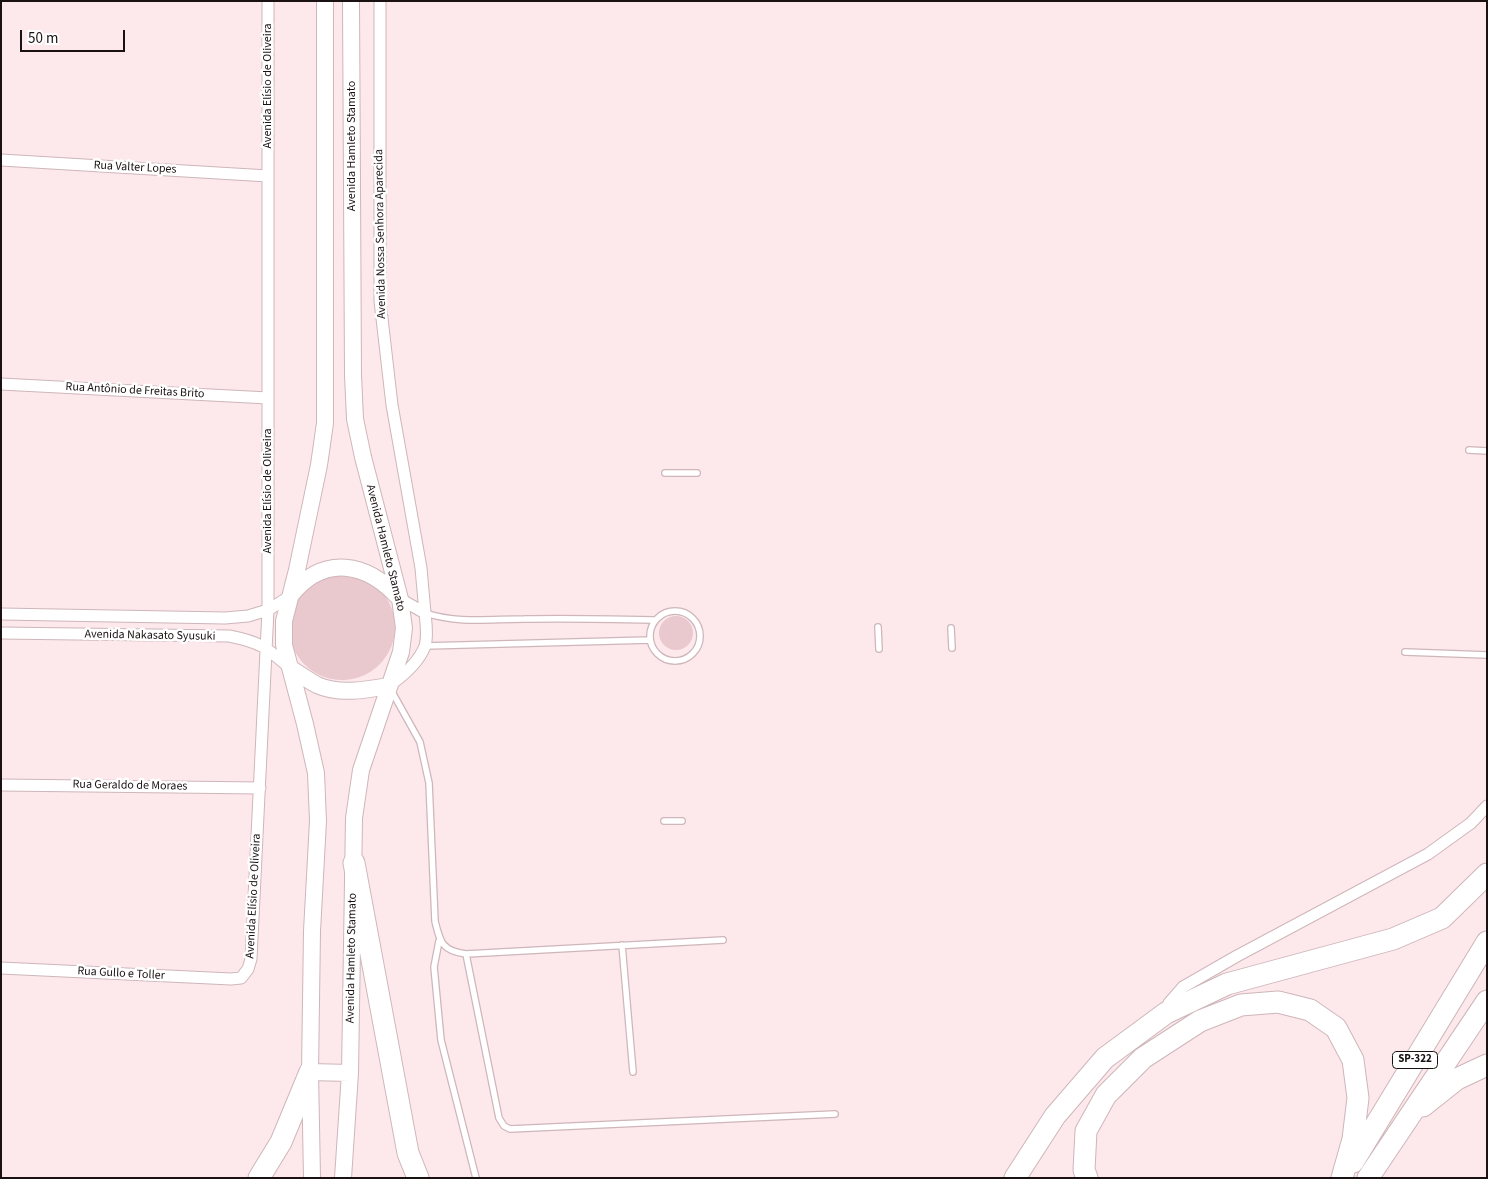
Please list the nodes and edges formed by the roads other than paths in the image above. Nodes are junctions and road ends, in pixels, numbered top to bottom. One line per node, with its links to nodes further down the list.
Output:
1 (268, 1): 6 (street, Avenida Elísio de Oliveira)
2 (324, 1): 13 (main road)
3 (352, 1): 14 (main road, Avenida Hamleto Stamato)
4 (380, 1): 16 (street, Avenida Nossa Senhora Aparecida)
5 (1, 160): 6 (street, Rua Valter Lopes)
6 (268, 176): 8 (street, Avenida Elísio de Oliveira)
7 (1, 384): 8 (street, Rua Antônio de Freitas Brito)
8 (268, 398): 15 (street, Avenida Elísio de Oliveira)
9 (1469, 450): 10 (lane)
10 (1487, 450)
11 (664, 473): 12 (lane)
12 (697, 473)
13 (289, 597): 14 (main road); 15 (street, Avenida Nakasato Syusuki); 31 (main road)
14 (400, 598): 16 (street); 32 (main road, Avenida Hamleto Stamato)
15 (268, 610): 18 (street, Avenida Nakasato Syusuki); 26 (street, Avenida Elísio de Oliveira)
16 (426, 613): 19 (lane); 25 (street, Avenida Nossa Senhora Aparecida)
17 (1, 614): 18 (street, Avenida Nakasato Syusuki)
18 (98, 616): 23 (street)
19 (655, 620): 24 (lane); 24 (lane)
20 (878, 627): 28 (lane)
21 (951, 628): 27 (lane)
22 (1, 634): 23 (street, Avenida Nakasato Syusuki)
23 (98, 635): 26 (street, Avenida Nakasato Syusuki)
24 (650, 640): 25 (lane)
25 (425, 646): 32 (street)
26 (266, 648): 31 (street, Avenida Nakasato Syusuki); 34 (street, Avenida Elísio de Oliveira)
27 (952, 648)
28 (878, 649)
29 (1405, 652): 30 (lane)
30 (1487, 655)
31 (290, 668): 32 (main road); 50 (main road)
32 (389, 686): 38 (main road, Avenida Hamleto Stamato); 41 (lane)
33 (1, 785): 34 (street, Rua Geraldo de Moraes)
34 (260, 788): 46 (street, Avenida Elísio de Oliveira)
35 (1487, 806): 48 (street)
36 (664, 821): 37 (lane)
37 (682, 821)
38 (354, 863): 52 (main road, Avenida Hamleto Stamato); 58 (highway)
39 (1487, 874): 48 (highway)
40 (723, 940): 43 (lane)
41 (439, 941): 44 (lane); 59 (lane)
42 (1487, 942): 62 (highway, SP-322)
43 (622, 945): 44 (lane); 51 (lane)
44 (466, 954): 53 (lane)
45 (1, 968): 46 (street, Rua Gullo e Toller)
46 (241, 978)
47 (1487, 1001): 54 (highway, SP-322)
48 (1166, 1013): 60 (highway)
49 (1487, 1065): 54 (highway)
50 (310, 1072): 52 (main road); 55 (highway); 56 (main road)
51 (633, 1072)
52 (350, 1073): 57 (main road, Avenida Hamleto Stamato)
53 (835, 1114)
54 (1405, 1121): 63 (highway, SP-322)
55 (259, 1178)
56 (312, 1178)
57 (343, 1178)
58 (418, 1178)
59 (476, 1178)
60 (1015, 1178)
61 (1087, 1178): 62 (highway)
62 (1342, 1178)
63 (1368, 1178)

